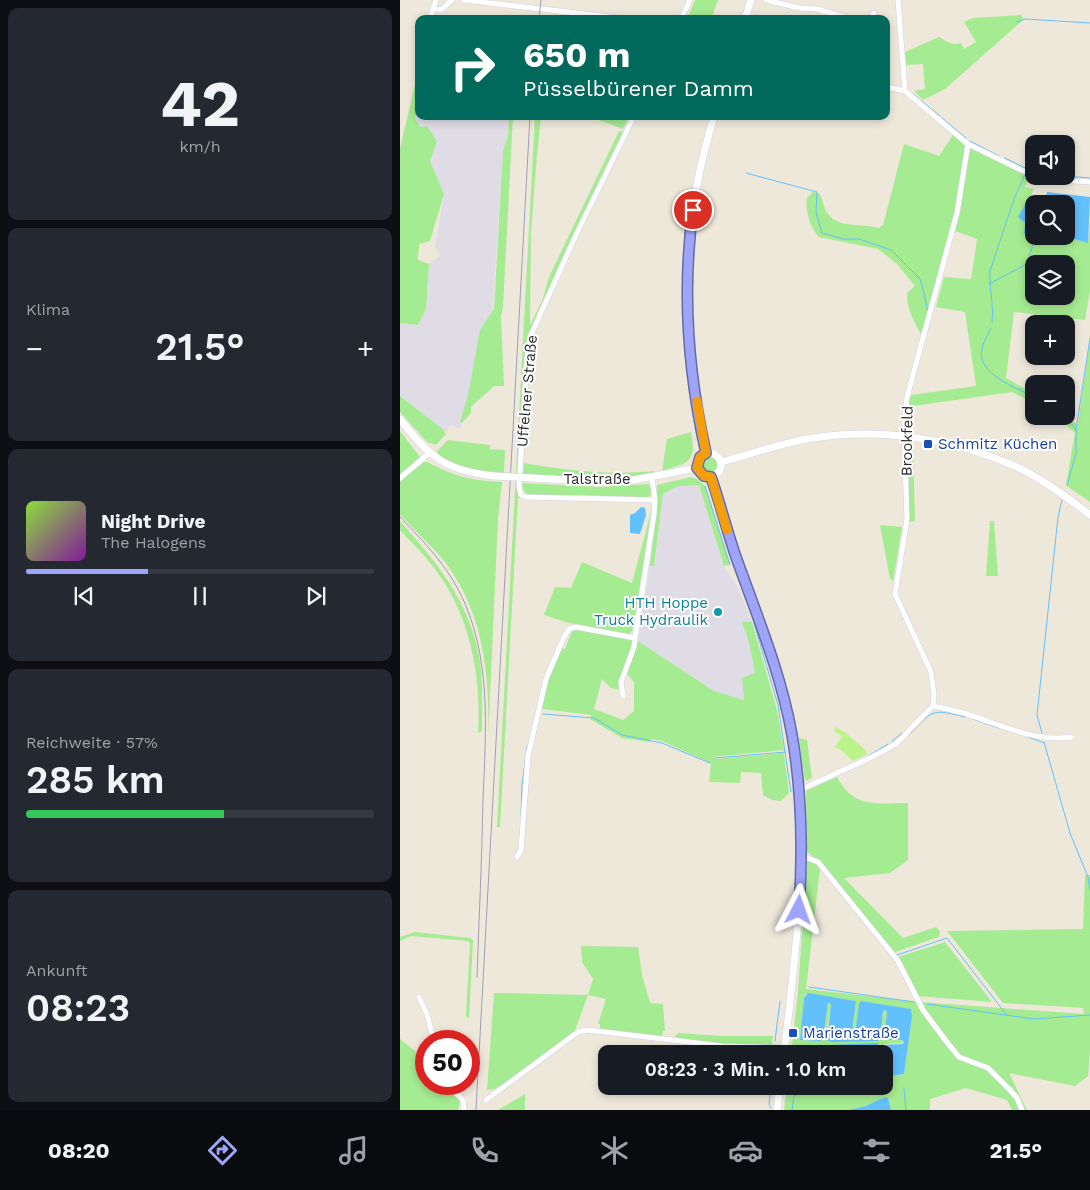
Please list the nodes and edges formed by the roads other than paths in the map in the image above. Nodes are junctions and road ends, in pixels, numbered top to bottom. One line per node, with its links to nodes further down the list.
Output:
1 (436, 0): 9 (street)
2 (452, 0): 9 (street)
3 (464, 0): 8 (street)
4 (690, 0): 12 (street)
5 (751, 0): 13 (main road)
6 (766, 0): 14 (street)
7 (898, 0): 16 (street)
8 (507, 2): 11 (street)
9 (434, 8): 10 (street)
10 (431, 15)
11 (595, 15)
12 (683, 15)
13 (746, 15)
14 (837, 15)
15 (890, 88): 16 (street)
16 (905, 91): 19 (street)
17 (632, 120): 32 (street, Uffelner Straße)
18 (713, 120): 26 (main road)
19 (968, 144): 20 (street); 24 (street, Brookfeld)
20 (1025, 171)
21 (1075, 181): 22 (street)
22 (1090, 182)
23 (400, 419): 25 (main road, Talstraße)
24 (905, 436): 27 (main road); 33 (main road); 36 (street, Brookfeld)
25 (429, 453): 29 (main road, Talstraße, bridge); 31 (street)
26 (706, 453): 27 (main road); 28 (main road)
27 (721, 462): 30 (main road)
28 (697, 468): 29 (main road); 30 (main road)
29 (652, 477): 32 (street, Talstraße)
30 (711, 477): 38 (main road)
31 (400, 478)
32 (655, 500): 34 (street, Talstraße)
33 (1090, 514)
34 (635, 638): 35 (street, Talstraße); 40 (street)
35 (622, 696)
36 (933, 706): 37 (street); 38 (street)
37 (1071, 737)
38 (799, 789): 39 (main road)
39 (802, 856): 44 (main road); 50 (street)
40 (517, 857)
41 (419, 997): 42 (street)
42 (431, 1030)
43 (715, 1045): 47 (street)
44 (785, 1045)
45 (458, 1095): 48 (street)
46 (779, 1095): 49 (main road)
47 (486, 1100)
48 (464, 1110)
49 (777, 1110)
50 (1022, 1110)

